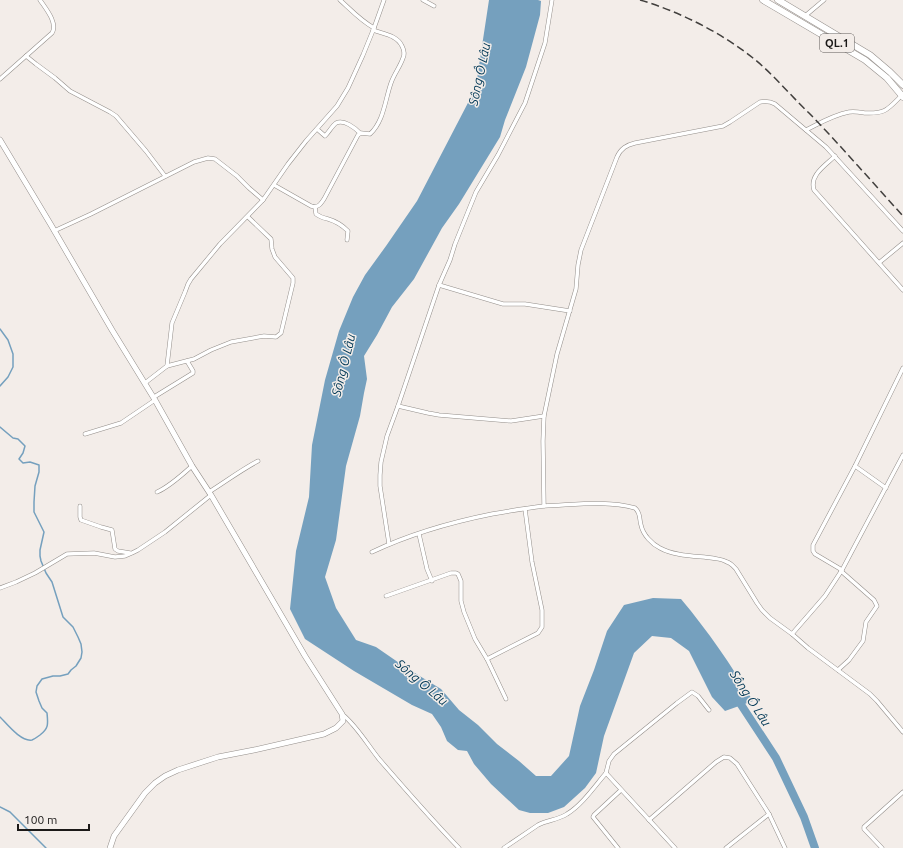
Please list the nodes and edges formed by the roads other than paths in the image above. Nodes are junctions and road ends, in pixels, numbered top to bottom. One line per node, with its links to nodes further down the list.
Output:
1 (40, 0): 12 (street)
2 (340, 0): 11 (street)
3 (384, 0): 11 (street)
4 (423, 0): 9 (street)
5 (552, 0): 31 (street)
6 (763, 0): 15 (highway, QL.1)
7 (778, 0): 10 (highway, QL.1)
8 (824, 0): 10 (street)
9 (434, 6)
10 (805, 16): 14 (highway, QL.1)
11 (374, 29): 16 (street); 18 (street)
12 (26, 56): 13 (street); 21 (street)
13 (0, 79)
14 (903, 85)
15 (903, 96): 17 (street)
16 (317, 129): 18 (street); 22 (street)
17 (806, 130): 20 (street); 33 (street)
18 (360, 133): 24 (street)
19 (0, 140): 26 (main road)
20 (835, 156): 27 (street); 30 (street)
21 (165, 176): 23 (street); 26 (street)
22 (274, 185): 23 (street); 24 (street)
23 (263, 200): 25 (street)
24 (315, 207): 28 (street)
25 (248, 217): 34 (street); 35 (street)
26 (54, 231): 37 (main road)
27 (903, 231)
28 (347, 240)
29 (903, 243): 30 (street)
30 (880, 262): 32 (street)
31 (439, 285): 33 (street); 39 (street)
32 (903, 290)
33 (570, 311): 40 (street)
34 (187, 361): 35 (street); 38 (street)
35 (167, 366): 37 (street)
36 (903, 368): 45 (street)
37 (145, 383): 38 (main road)
38 (154, 398): 41 (street); 44 (main road)
39 (398, 406): 40 (street); 53 (street)
40 (544, 416): 50 (street)
41 (85, 434)
42 (903, 455): 46 (street)
43 (258, 461): 48 (street)
44 (192, 466): 47 (street); 48 (main road)
45 (855, 466): 46 (street); 56 (street)
46 (886, 488): 56 (street)
47 (157, 492)
48 (210, 494): 55 (street); 65 (main road)
49 (80, 506): 55 (street)
50 (544, 506): 51 (street); 60 (street)
51 (525, 509): 52 (street); 61 (street)
52 (419, 534): 53 (street); 57 (street)
53 (389, 544): 54 (street)
54 (372, 552)
55 (132, 553): 58 (street)
56 (842, 571): 60 (street); 62 (street)
57 (432, 581): 59 (street); 61 (street)
58 (0, 588)
59 (386, 596)
60 (792, 634): 62 (street)
61 (487, 659): 63 (street)
62 (838, 670): 66 (street)
63 (506, 698)
64 (709, 710): 67 (street)
65 (342, 714): 72 (main road); 73 (street)
66 (903, 732)
67 (606, 773): 68 (street); 74 (street)
68 (621, 790): 71 (street); 75 (street)
69 (903, 792): 79 (street)
70 (769, 814): 71 (street); 77 (street); 78 (street)
71 (649, 820): 76 (street)
72 (110, 848)
73 (459, 848)
74 (504, 848)
75 (618, 848)
76 (675, 848)
77 (726, 848)
78 (785, 848)
79 (882, 848)

